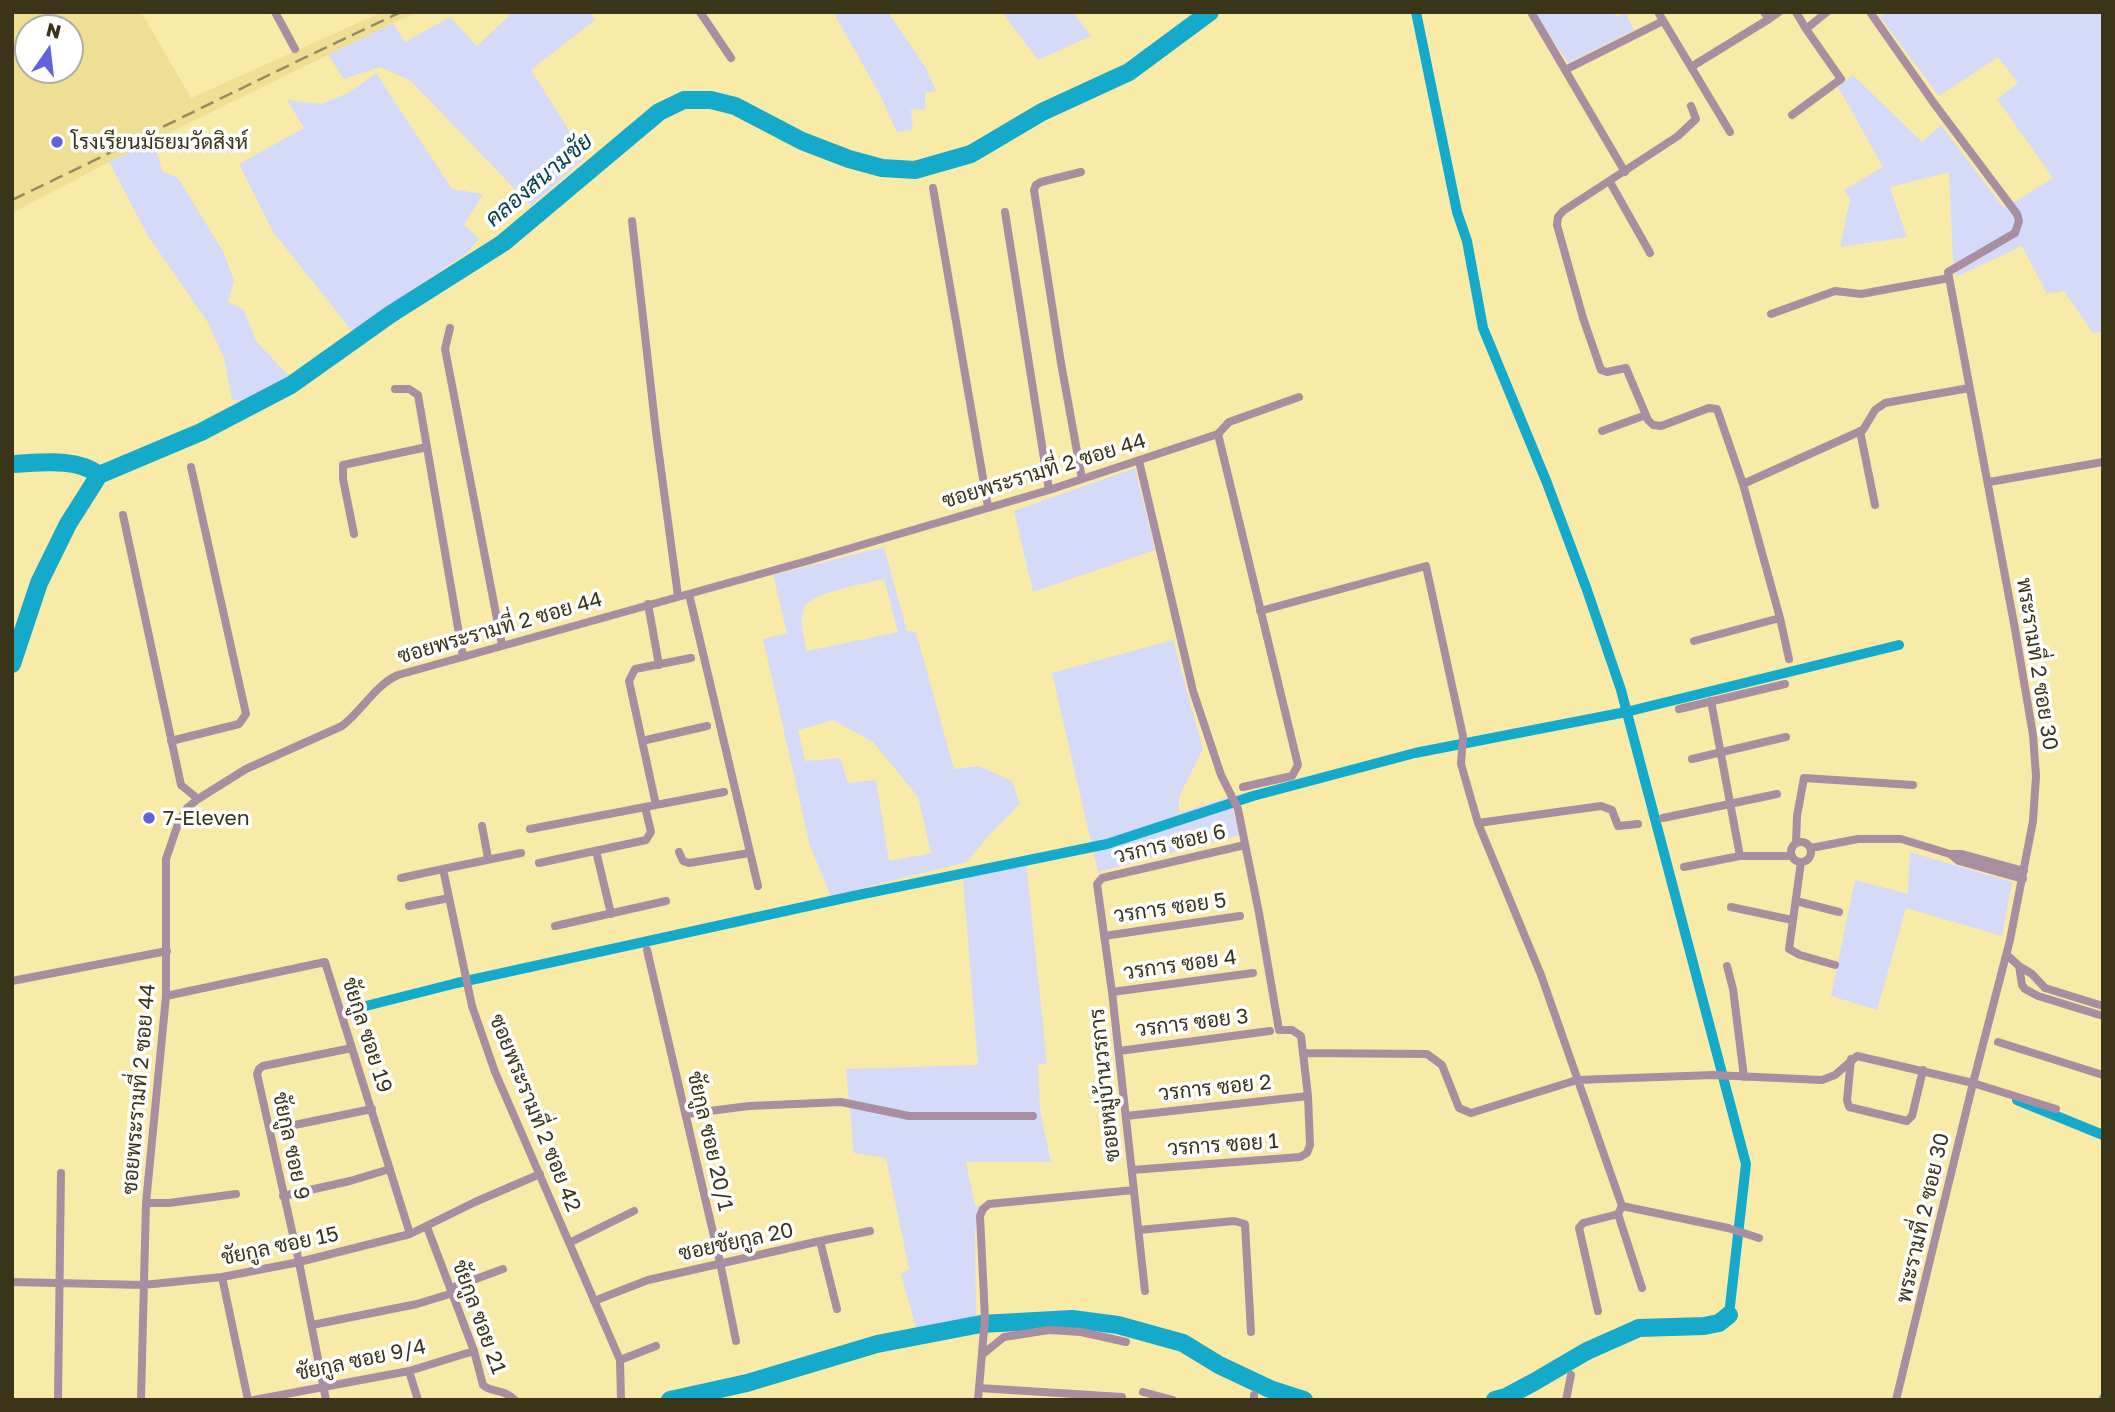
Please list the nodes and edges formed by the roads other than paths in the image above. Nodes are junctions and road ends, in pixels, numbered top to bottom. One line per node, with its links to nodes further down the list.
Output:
1 (275, 12): 12 (street)
2 (700, 12): 13 (street)
3 (1531, 12): 15 (street)
4 (1658, 12): 10 (street)
5 (1779, 12): 9 (street)
6 (1796, 12): 11 (street)
7 (1827, 12): 11 (street)
8 (1874, 14): 26 (street)
9 (1767, 16): 14 (street)
10 (1663, 21): 14 (street); 15 (street)
11 (1806, 29): 17 (street)
12 (295, 49)
13 (731, 58)
14 (1691, 67): 18 (street)
15 (1565, 70): 20 (street)
16 (1690, 106): 20 (street)
17 (1792, 115)
18 (1730, 132)
19 (1081, 172): 40 (street)
20 (1625, 172): 21 (street)
21 (1610, 182): 25 (street); 32 (street)
22 (933, 188): 45 (street)
23 (1005, 212): 43 (street)
24 (632, 221): 49 (street)
25 (1650, 253)
26 (1949, 278): 27 (street); 29 (street, พระรามที่ 2 ซอย 30)
27 (1771, 314)
28 (450, 328): 54 (street)
29 (1969, 388): 34 (street); 41 (street, พระรามที่ 2 ซอย 30)
30 (395, 389): 36 (street)
31 (1298, 397): 35 (street, ซอยพระรามที่ 2 ซอย 44)
32 (1646, 415): 33 (street); 42 (street)
33 (1602, 431)
34 (1860, 432): 42 (street); 44 (street)
35 (1218, 434): 37 (street, ซอยพระรามที่ 2 ซอย 44); 51 (street)
36 (427, 447): 47 (street); 55 (street)
37 (1139, 461): 40 (street, ซอยพระรามที่ 2 ซอย 44); 82 (street)
38 (2103, 462): 41 (street)
39 (191, 467): 64 (street)
40 (1082, 479): 43 (street, ซอยพระรามที่ 2 ซอย 44)
41 (1989, 482): 95 (street, พระรามที่ 2 ซอย 30)
42 (1743, 484): 52 (street)
43 (1049, 490): 45 (street, ซอยพระรามที่ 2 ซอย 44)
44 (1875, 505)
45 (988, 507): 48 (street, ซอยพระรามที่ 2 ซอย 44)
46 (122, 515): 64 (street)
47 (354, 534)
48 (689, 594): 49 (street, ซอยพระรามที่ 2 ซอย 44); 87 (street)
49 (678, 596): 50 (street, ซอยพระรามที่ 2 ซอย 44)
50 (648, 604): 54 (street, ซอยพระรามที่ 2 ซอย 44); 58 (street)
51 (1260, 611): 69 (street); 77 (street)
52 (1780, 618): 53 (street); 57 (street)
53 (1694, 641)
54 (502, 645): 55 (street, ซอยพระรามที่ 2 ซอย 44)
55 (464, 657): 72 (street, ซอยพระรามที่ 2 ซอย 44)
56 (691, 658): 58 (street)
57 (1789, 659)
58 (659, 665): 65 (street)
59 (1785, 684): 60 (street)
60 (1711, 701): 61 (street); 66 (street)
61 (1679, 709)
62 (707, 726): 65 (street)
63 (1786, 737): 66 (street)
64 (172, 741): 72 (street)
65 (642, 741): 74 (street)
66 (1720, 751): 67 (street); 73 (street)
67 (1692, 759)
68 (1913, 785): 81 (street)
69 (1242, 787)
70 (724, 792): 74 (street)
71 (1777, 794): 73 (street)
72 (198, 799): 111 (street, ซอยพระรามที่ 2 ซอย 44)
73 (1731, 803): 76 (street); 88 (street)
74 (656, 805): 75 (street)
75 (645, 807): 80 (street); 84 (street)
76 (1663, 818)
77 (1478, 822): 78 (street); 133 (street)
78 (1638, 824)
79 (482, 826): 90 (street)
80 (530, 829)
81 (1797, 843): 83 (street); 89 (street)
82 (1245, 845): 97 (street, วรการ ซอย 6); 124 (street)
83 (1811, 848): 91 (street); 95 (street)
84 (596, 851): 92 (street); 105 (street)
85 (679, 852): 87 (street)
86 (521, 853): 90 (street)
87 (749, 853): 98 (street)
88 (1740, 856): 89 (street); 93 (street)
89 (1792, 856): 91 (street)
90 (488, 858): 94 (street)
91 (1801, 862): 101 (street)
92 (539, 863)
93 (1684, 867)
94 (443, 869): 96 (street); 99 (street, ซอยพระรามที่ 2 ซอย 42)
95 (2023, 875): 112 (street, พระรามที่ 2 ซอย 30)
96 (401, 878)
97 (1102, 878): 109 (street, ซอยหมู่บ้านวรการ)
98 (758, 886)
99 (449, 898): 102 (street); 145 (street, ซอยพระรามที่ 2 ซอย 42)
100 (666, 901): 105 (street)
101 (1796, 901): 104 (street); 107 (street)
102 (409, 906)
103 (1731, 907): 107 (street)
104 (1839, 912)
105 (611, 914): 108 (street)
106 (1240, 916): 109 (street, วรการ ซอย 5)
107 (1792, 920): 113 (street)
108 (555, 926)
109 (1104, 936): 119 (street, ซอยหมู่บ้านวรการ)
110 (647, 950): 138 (street, ชัยกูล ซอย 20/1)
111 (167, 951): 117 (street); 121 (street, ซอยพระรามที่ 2 ซอย 44)
112 (2007, 955): 114 (street); 134 (street, พระรามที่ 2 ซอย 30)
113 (1835, 965)
114 (2019, 966): 118 (street); 120 (street)
115 (1727, 967): 132 (street)
116 (1253, 973): 119 (street, วรการ ซอย 4)
117 (12, 981)
118 (2040, 984): 120 (street); 122 (street)
119 (1112, 992): 127 (street, ซอยหมู่บ้านวรการ)
120 (2031, 993): 123 (street)
121 (166, 996): 126 (street, ชัยกูล ซอย 19); 149 (street, ซอยพระรามที่ 2 ซอย 44)
122 (2103, 1006)
123 (2103, 1016)
124 (1274, 1030): 127 (street, วรการ ซอย 3); 128 (street, วรการ ซอย 3)
125 (1998, 1042): 131 (street)
126 (352, 1048): 136 (street, ชัยกูล ซอย 19); 141 (street, ชัยกูล ซอย 9)
127 (1119, 1051): 140 (street, ซอยหมู่บ้านวรการ)
128 (1304, 1053): 133 (street); 135 (street)
129 (1851, 1059): 130 (street); 130 (street); 132 (street)
130 (1923, 1070): 134 (street)
131 (2103, 1075)
132 (1744, 1077): 133 (street)
133 (1577, 1080): 150 (street)
134 (1973, 1083): 137 (street); 197 (street, พระรามที่ 2 ซอย 30)
135 (1308, 1096): 140 (street, วรการ ซอย 2); 143 (street, วรการ ซอย 1)
136 (372, 1109): 141 (street); 142 (street, ชัยกูล ซอย 19)
137 (2056, 1109)
138 (686, 1114): 139 (street); 160 (street, ชัยกูล ซอย 20/1)
139 (1033, 1116)
140 (1126, 1116): 143 (street, ซอยหมู่บ้านวรการ)
141 (270, 1130): 148 (street, ชัยกูล ซอย 9)
142 (390, 1169): 148 (street); 155 (street, ชัยกูล ซอย 19)
143 (1132, 1170): 146 (street, ซอยหมู่บ้านวรการ)
144 (61, 1173): 164 (street)
145 (540, 1174): 152 (street, ชัยกูล ซอย 15); 158 (street, ซอยพระรามที่ 2 ซอย 42)
146 (1134, 1190): 153 (street, ซอยหมู่บ้านวรการ); 178 (street)
147 (236, 1194): 149 (street)
148 (283, 1196): 159 (street, ชัยกูล ซอย 9)
149 (146, 1203): 165 (street, ซอยพระรามที่ 2 ซอย 44)
150 (1620, 1210): 156 (street); 166 (street); 171 (street)
151 (634, 1211): 158 (street)
152 (427, 1227): 155 (street, ชัยกูล ซอย 15); 167 (street, ชัยกูล ซอย 21)
153 (1139, 1230): 168 (street, ซอยหมู่บ้านวรการ); 173 (street)
154 (870, 1231): 157 (street)
155 (410, 1234): 159 (street, ชัยกูล ซอย 15)
156 (1759, 1238)
157 (820, 1241): 160 (street, ซอยชัยกูล 20); 170 (street, ซอยชัยกูล 20)
158 (569, 1243): 169 (street, ซอยพระรามที่ 2 ซอย 42)
159 (299, 1262): 162 (street, ชัยกูล ซอย 15); 172 (street, ชัยกูล ซอย 9)
160 (720, 1262): 169 (street, ซอยชัยกูล 20); 174 (street, ชัยกูล ซอย 20/1)
161 (503, 1269): 167 (street)
162 (222, 1277): 165 (street, ชัยกูล ซอย 15); 189 (street)
163 (12, 1282): 164 (street, ชัยกูล ซอย 15)
164 (58, 1284): 165 (street, ชัยกูล ซอย 15); 187 (street)
165 (144, 1285): 188 (street, ซอยพระรามที่ 2 ซอย 44)
166 (1642, 1288)
167 (452, 1290): 172 (street); 177 (street, ชัยกูล ซอย 21)
168 (1145, 1292)
169 (594, 1301): 179 (street, ซอยพระรามที่ 2 ซอย 42)
170 (837, 1309)
171 (1598, 1311)
172 (312, 1325): 182 (street, ชัยกูล ซอย 9)
173 (1251, 1332)
174 (736, 1341)
175 (1126, 1342): 178 (street)
176 (656, 1346): 179 (street)
177 (474, 1351): 180 (street, ชัยกูล ซอย 9/4); 193 (street, ชัยกูล ซอย 21)
178 (983, 1354): 183 (street)
179 (620, 1360): 186 (street, ซอยพระรามที่ 2 ซอย 42)
180 (409, 1371): 182 (street, ชัยกูล ซอย 9/4); 192 (street)
181 (1571, 1375): 196 (street)
182 (323, 1386): 190 (street, ชัยกูล ซอย 9/4); 191 (street, ชัยกูล ซอย 9)
183 (979, 1388): 185 (street); 194 (street)
184 (1143, 1392): 195 (street)
185 (1122, 1397)
186 (622, 1399)
187 (58, 1400)
188 (141, 1400)
189 (248, 1400)
190 (254, 1400)
191 (326, 1400)
192 (418, 1400)
193 (515, 1400)
194 (978, 1400)
195 (1173, 1400)
196 (1566, 1400)
197 (1896, 1400)

